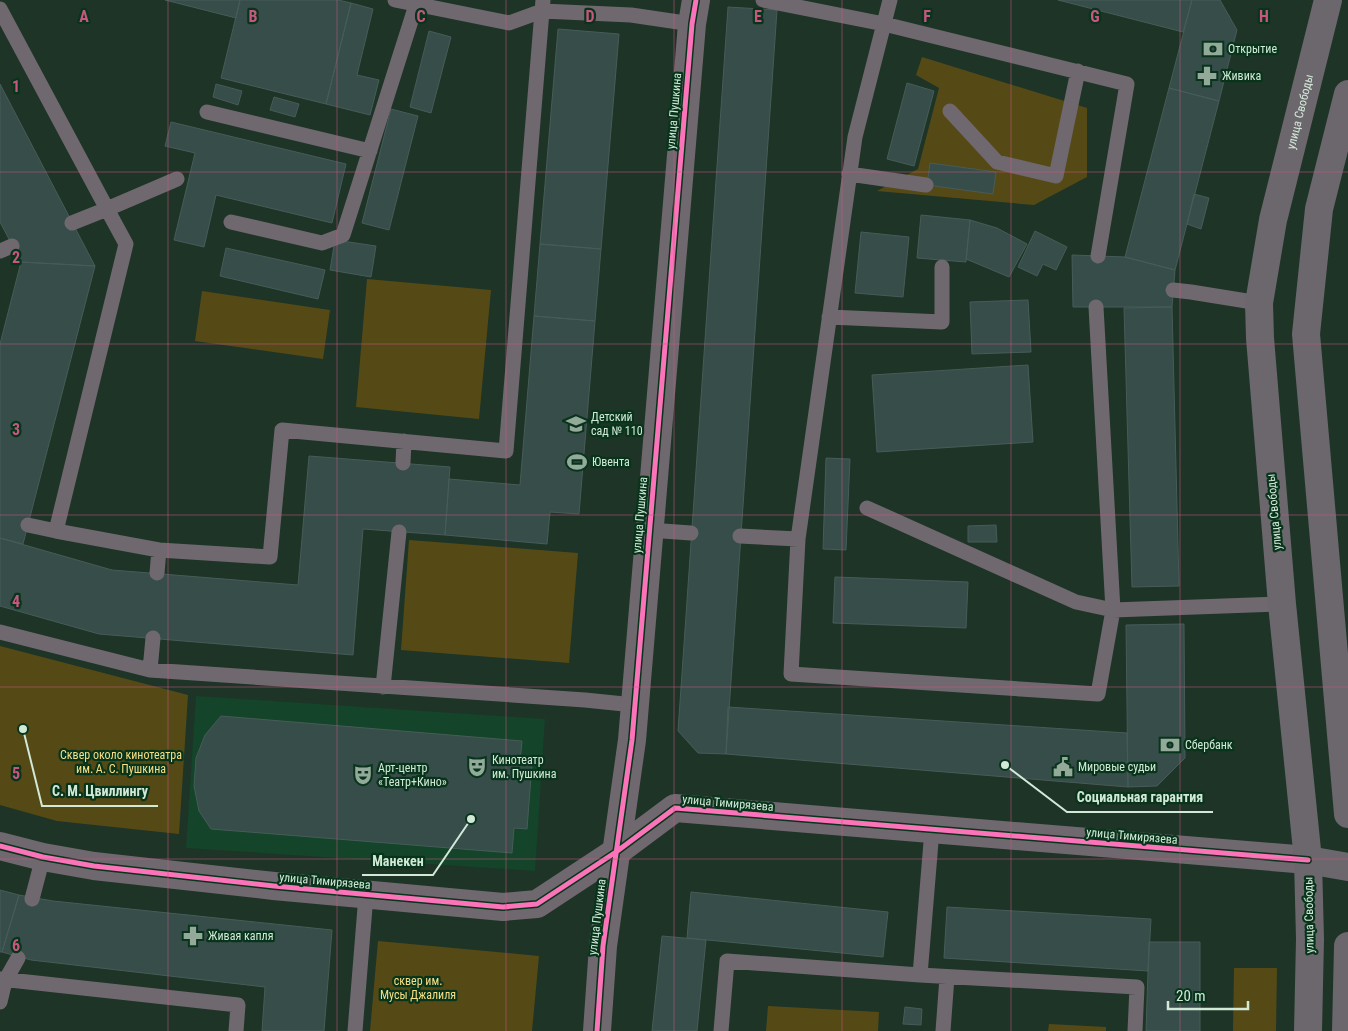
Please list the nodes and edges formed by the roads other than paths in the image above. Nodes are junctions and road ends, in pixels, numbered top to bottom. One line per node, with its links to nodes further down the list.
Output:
1 (395, 0): 5 (lane)
2 (763, 0): 9 (lane)
3 (890, 0): 9 (lane)
4 (1328, 0): 24 (main road, улица Свободы)
5 (416, 5): 6 (lane); 14 (lane)
6 (542, 6): 8 (lane); 27 (lane)
7 (0, 9): 18 (lane)
8 (694, 12): 31 (street, улица Пушкина)
9 (884, 24): 10 (lane); 15 (lane)
10 (1078, 71): 12 (lane); 21 (lane)
11 (1348, 94): 46 (main road)
12 (950, 111)
13 (207, 112): 14 (lane)
14 (370, 151): 19 (lane)
15 (849, 174): 17 (lane); 26 (lane)
16 (177, 179): 18 (lane)
17 (926, 186)
18 (107, 209): 20 (lane); 32 (lane)
19 (231, 222)
20 (72, 223)
21 (1098, 256)
22 (942, 267): 26 (lane)
23 (1173, 290): 24 (lane)
24 (1259, 303): 39 (main road, улица Свободы)
25 (1096, 307): 40 (lane)
26 (829, 317): 36 (lane)
27 (404, 441): 28 (lane); 37 (lane)
28 (403, 463)
29 (867, 508): 40 (lane)
30 (28, 525): 32 (lane)
31 (649, 530): 34 (lane); 45 (street, улица Пушкина)
32 (56, 532): 37 (lane)
33 (399, 532): 44 (lane)
34 (691, 533)
35 (740, 536): 36 (lane)
36 (798, 539): 40 (lane)
37 (159, 550): 38 (lane)
38 (158, 573)
39 (1282, 604): 40 (lane); 51 (main road, улица Свободы)
40 (1113, 610)
41 (0, 632): 43 (lane)
42 (153, 638): 43 (lane)
43 (150, 670): 44 (lane)
44 (383, 686): 45 (lane)
45 (634, 705): 49 (street, улица Пушкина)
46 (1348, 814)
47 (932, 830): 49 (street, улица Тимирязева); 51 (street, улица Тимирязева); 57 (lane)
48 (0, 846): 50 (street, улица Тимирязева)
49 (616, 852): 53 (street, улица Тимирязева); 63 (street, улица Пушкина)
50 (43, 857): 53 (street, улица Тимирязева); 54 (lane)
51 (1308, 860): 52 (main road, улица Тимирязева); 67 (main road, улица Свободы)
52 (1348, 867)
53 (366, 895): 62 (lane)
54 (32, 899)
55 (1348, 946): 68 (main road)
56 (18, 958): 59 (lane)
57 (920, 975): 58 (lane); 64 (lane)
58 (947, 976): 65 (lane); 66 (lane)
59 (3, 980): 60 (lane); 61 (lane)
60 (0, 1002)
61 (236, 1031)
62 (355, 1031)
63 (598, 1031)
64 (720, 1031)
65 (943, 1031)
66 (1135, 1031)
67 (1308, 1031)
68 (1346, 1031)

